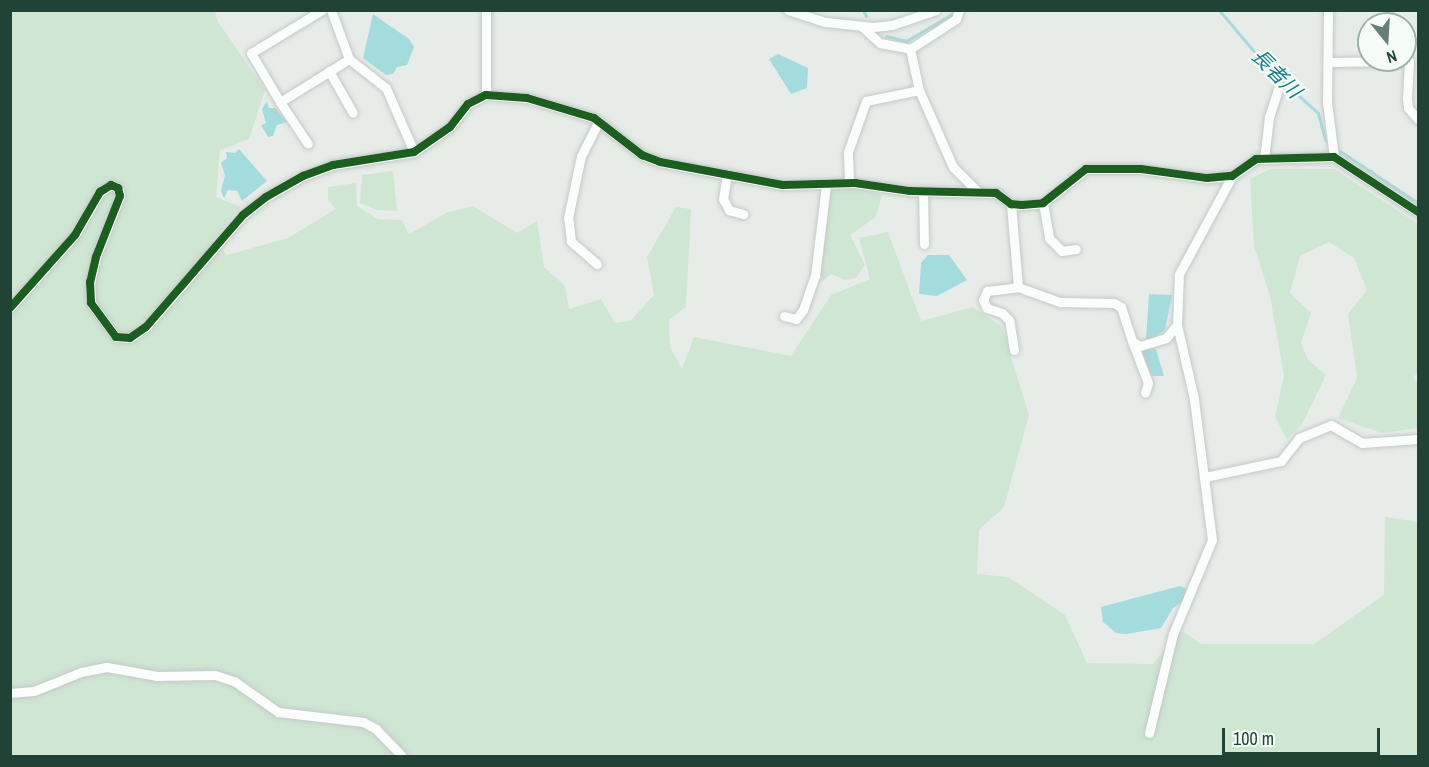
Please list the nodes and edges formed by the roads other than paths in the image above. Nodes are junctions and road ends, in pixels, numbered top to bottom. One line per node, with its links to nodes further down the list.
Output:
1 (322, 10): 18 (street)
2 (331, 10): 10 (street)
3 (486, 10): 17 (street)
4 (788, 10): 8 (street)
5 (936, 10): 8 (street)
6 (1328, 10): 11 (street)
7 (958, 13): 9 (street)
8 (861, 26): 9 (street)
9 (910, 49): 16 (street)
10 (349, 59): 13 (street); 23 (street)
11 (1328, 62): 12 (street); 24 (street)
12 (1357, 62)
13 (329, 71): 18 (street); 19 (street)
14 (1413, 72): 20 (street)
15 (1278, 89): 25 (street)
16 (919, 90): 28 (street); 31 (street)
17 (486, 95): 21 (street); 23 (street)
18 (280, 102): 22 (street)
19 (353, 113)
20 (1419, 119)
21 (599, 121): 26 (street); 38 (street)
22 (308, 144)
23 (414, 152): 40 (street)
24 (1334, 157): 25 (street); 34 (street)
25 (1264, 159): 27 (street)
26 (727, 174): 29 (street); 35 (street)
27 (1232, 176): 32 (street); 42 (street)
28 (849, 183): 29 (street); 30 (street)
29 (826, 185): 41 (street)
30 (922, 191): 31 (street); 36 (street)
31 (978, 192): 33 (street)
32 (1043, 203): 33 (street); 37 (street)
33 (1011, 204): 39 (street)
34 (1419, 212)
35 (743, 214)
36 (924, 244)
37 (1076, 249)
38 (597, 264)
39 (1018, 287): 43 (street); 44 (street)
40 (10, 308)
41 (784, 316)
42 (1177, 325): 43 (street); 47 (street)
43 (1132, 341): 45 (street)
44 (1014, 350)
45 (1145, 393)
46 (1419, 439): 47 (street)
47 (1205, 477): 49 (street)
48 (10, 693): 50 (street)
49 (1149, 733)
50 (402, 756)

